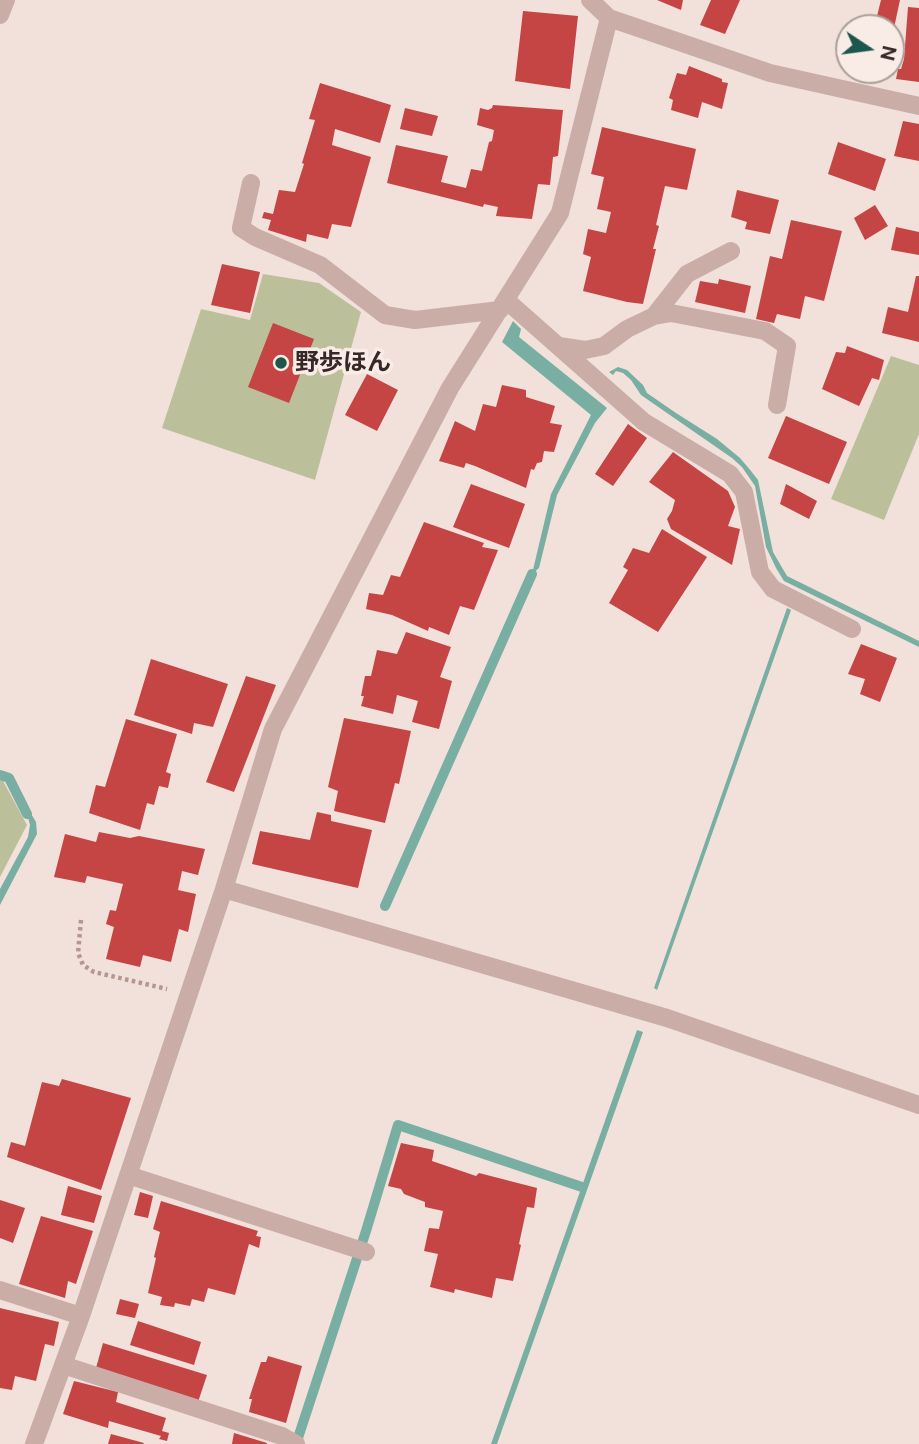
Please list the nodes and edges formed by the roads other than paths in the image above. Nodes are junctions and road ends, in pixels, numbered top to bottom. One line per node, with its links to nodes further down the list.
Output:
1 (6, 0): 3 (street)
2 (590, 0): 4 (street)
3 (0, 15)
4 (608, 18): 5 (street); 8 (street)
5 (919, 106)
6 (251, 183): 8 (street)
7 (732, 251): 9 (street)
8 (503, 305): 10 (street); 13 (street)
9 (654, 316): 10 (street); 11 (street)
10 (558, 346): 12 (street)
11 (777, 405)
12 (852, 629)
13 (224, 889): 14 (street); 15 (street)
14 (919, 1105)
15 (128, 1175): 16 (street); 18 (street)
16 (366, 1252)
17 (0, 1290): 18 (street)
18 (81, 1316): 19 (street)
19 (63, 1365): 20 (street); 21 (street)
20 (34, 1444)
21 (296, 1444)

